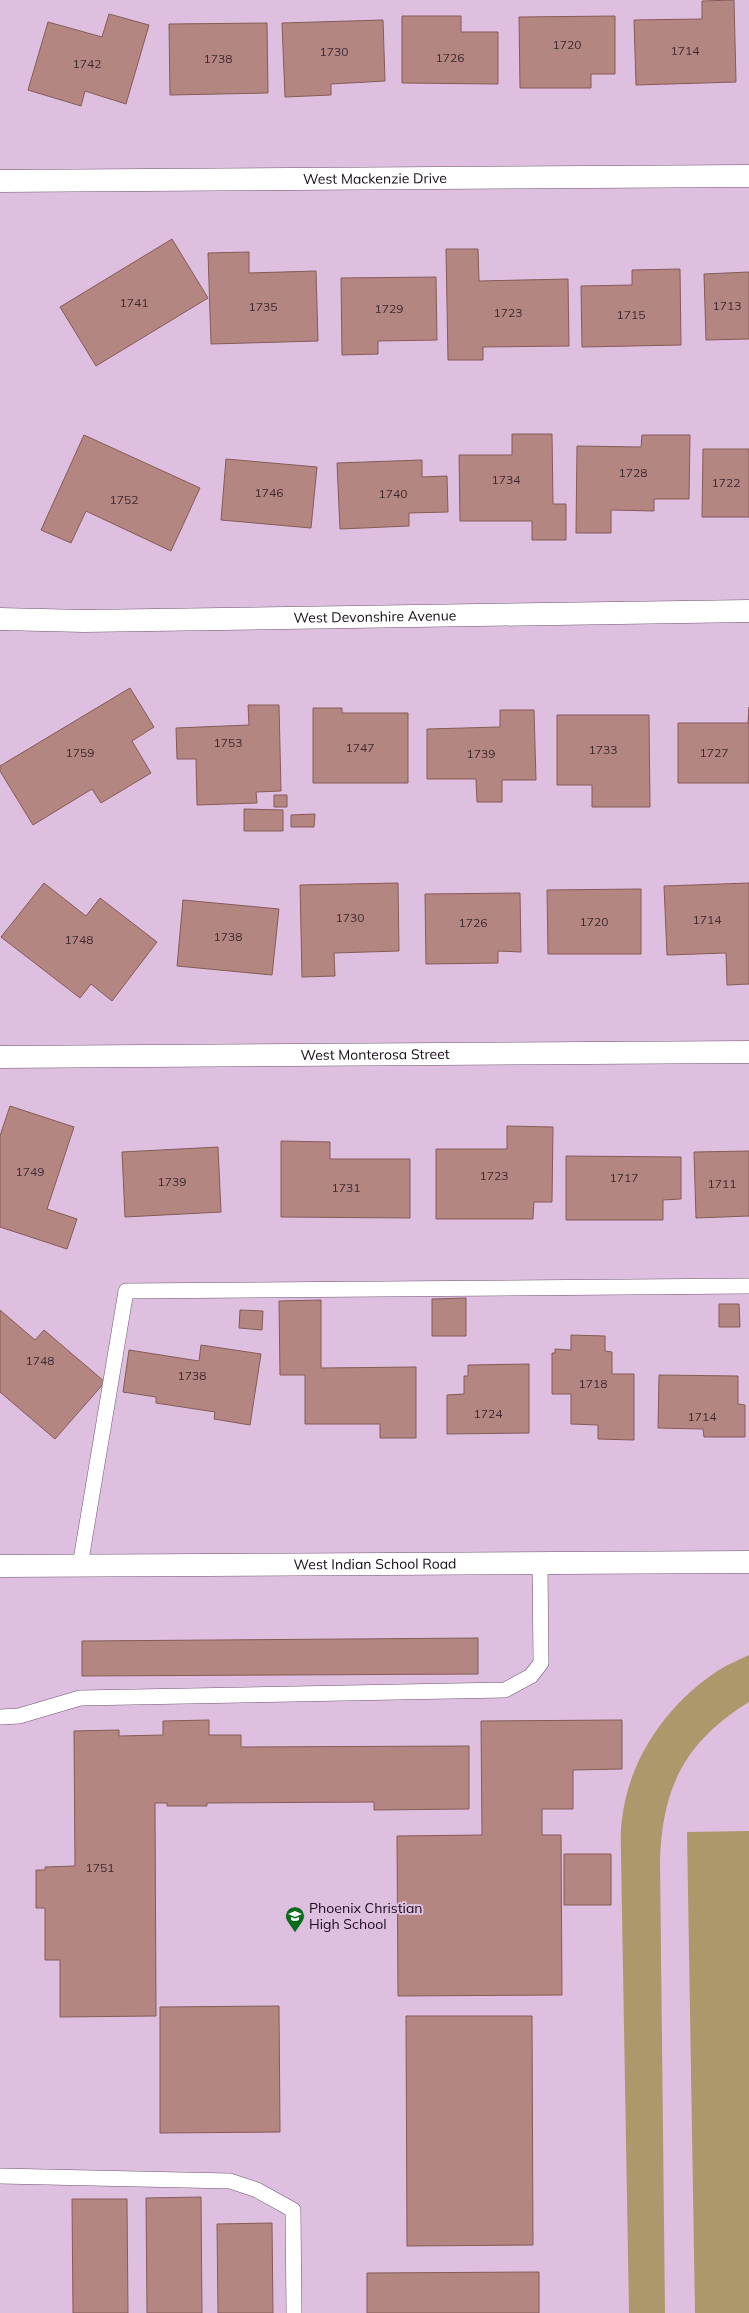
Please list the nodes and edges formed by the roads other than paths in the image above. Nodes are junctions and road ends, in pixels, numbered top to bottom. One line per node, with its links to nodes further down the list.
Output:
1 (749, 176): 2 (street, West Mackenzie Drive)
2 (0, 181)
3 (749, 611): 4 (street, West Devonshire Avenue)
4 (0, 619)
5 (749, 1052): 6 (street, West Monterosa Street)
6 (0, 1057)
7 (749, 1286): 11 (lane)
8 (749, 1562): 9 (street, West Indian School Road)
9 (540, 1563): 11 (street, West Indian School Road); 12 (lane)
10 (0, 1566): 11 (street, West Indian School Road)
11 (80, 1566)
12 (0, 1717)
13 (0, 2176): 14 (lane)
14 (294, 2313)

